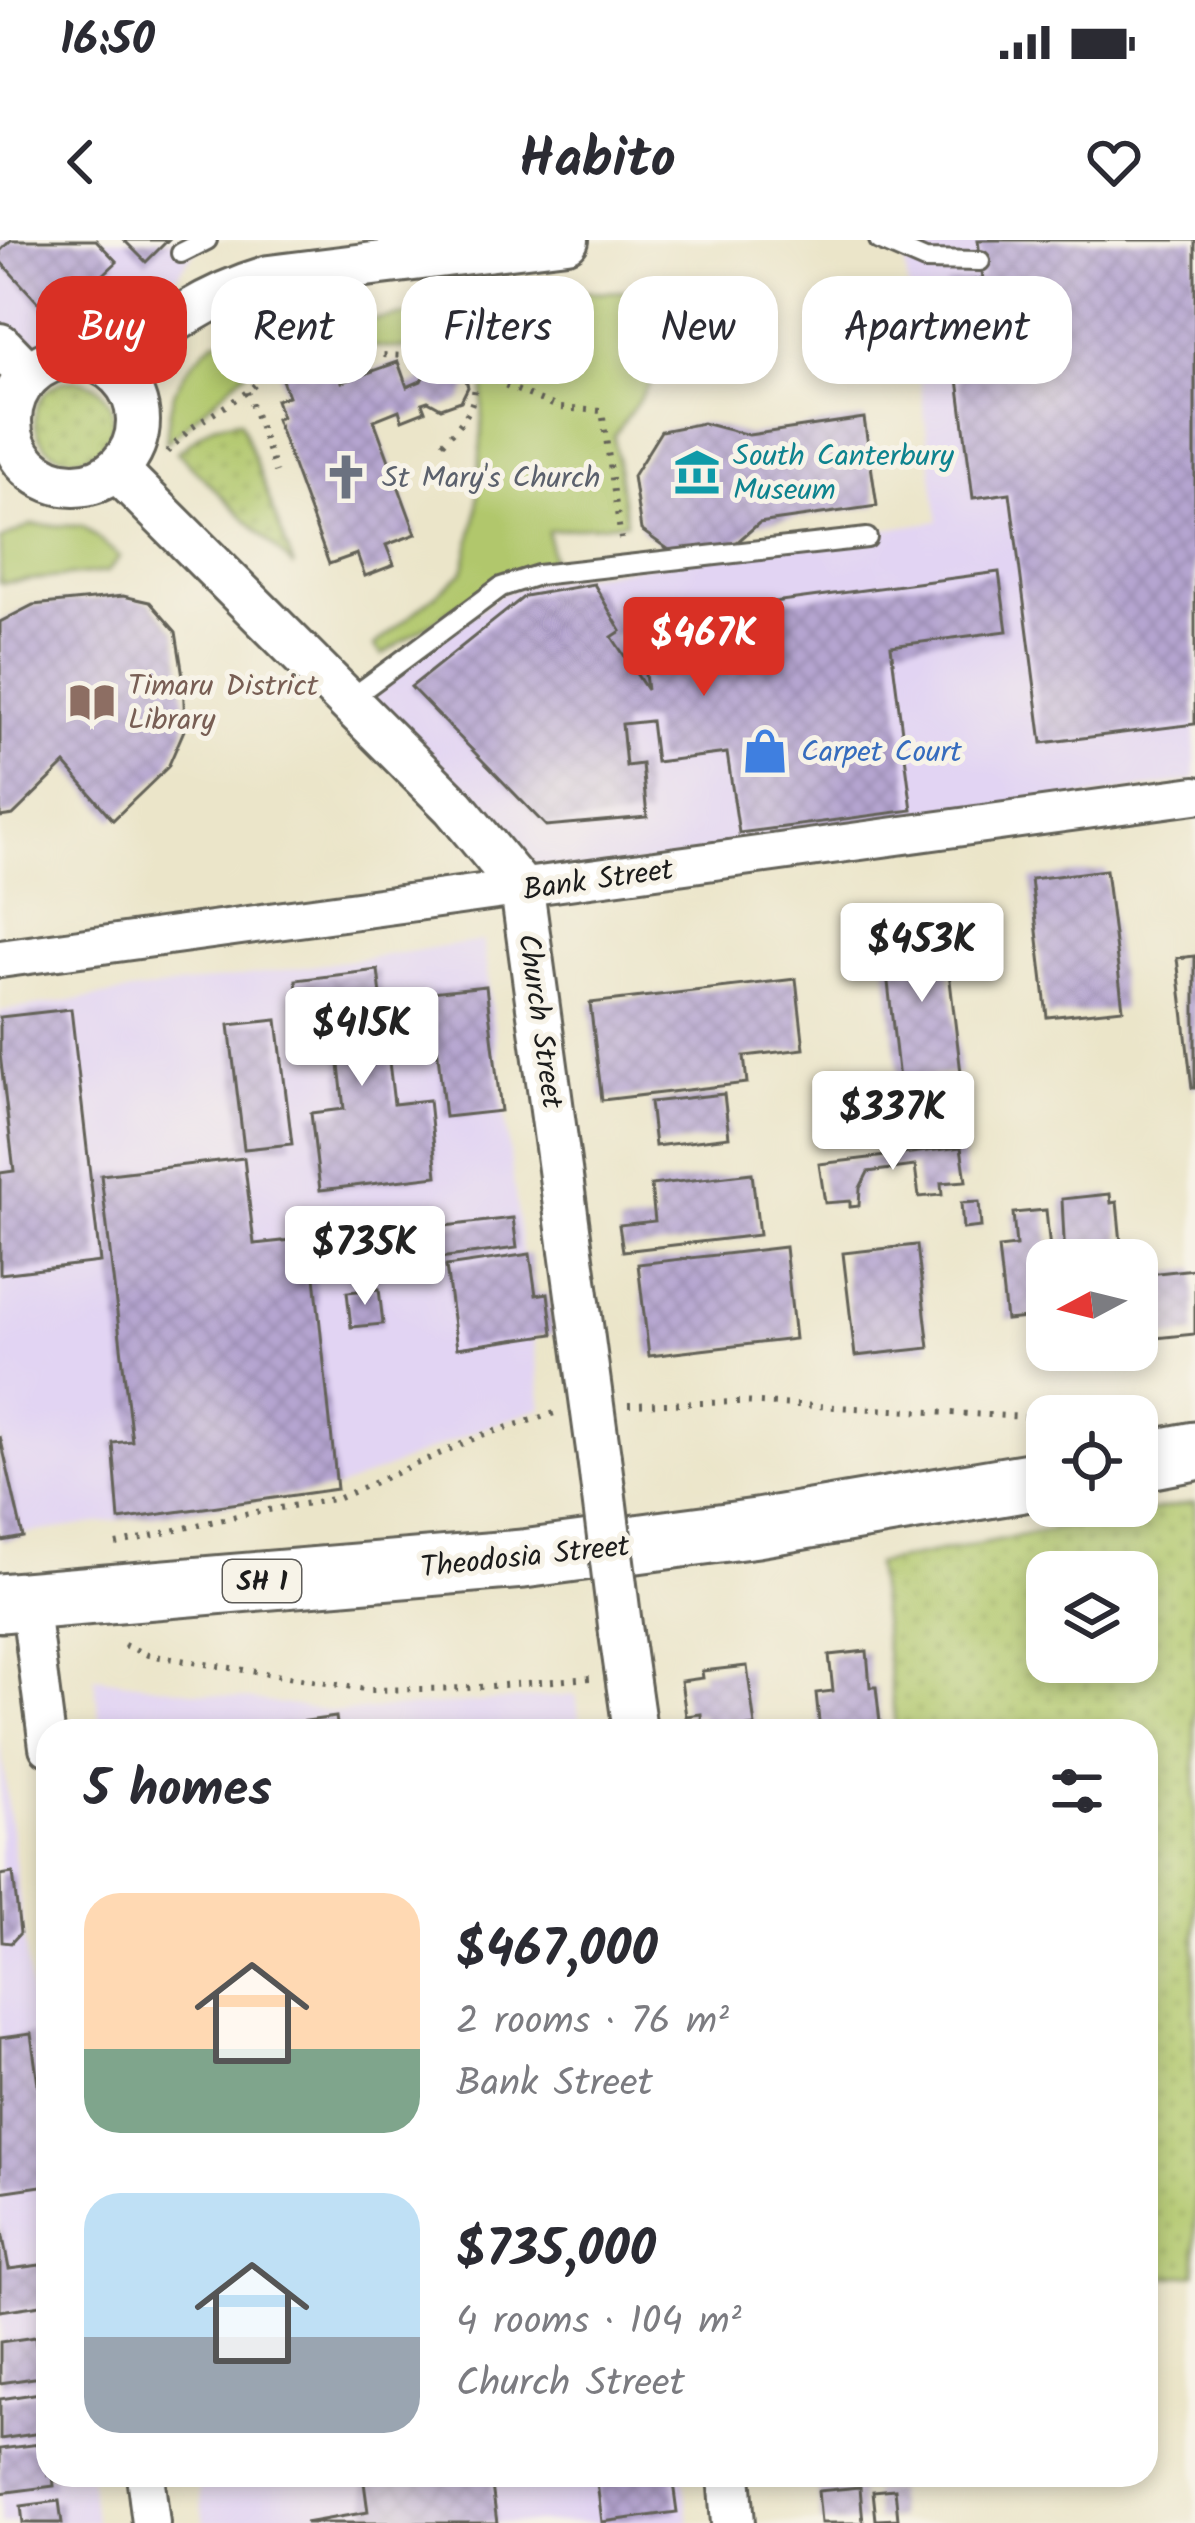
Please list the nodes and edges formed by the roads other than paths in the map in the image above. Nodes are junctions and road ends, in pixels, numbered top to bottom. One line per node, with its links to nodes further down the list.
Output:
1 (207, 240): 5 (lane)
2 (567, 240): 4 (street)
3 (879, 240): 6 (lane)
4 (346, 252): 7 (street)
5 (181, 253)
6 (980, 261)
7 (187, 311)
8 (15, 360): 10 (street)
9 (126, 384): 11 (street)
10 (8, 456): 11 (street)
11 (117, 470): 13 (street, Church Street)
12 (867, 538): 13 (lane)
13 (349, 700): 15 (street, Church Street)
14 (1195, 795): 15 (street, Bank Street)
15 (522, 890): 16 (street, Bank Street); 22 (street, Church Street, bridge)
16 (0, 959)
17 (1195, 1451): 18 (highway)
18 (1158, 1458)
19 (1026, 1483): 20 (highway, Theodosia Street / SH 1)
20 (14, 1602): 21 (street)
21 (41, 1719)
22 (632, 1719)
23 (146, 2487): 25 (street)
24 (730, 2487): 26 (street)
25 (151, 2523)
26 (733, 2523)

